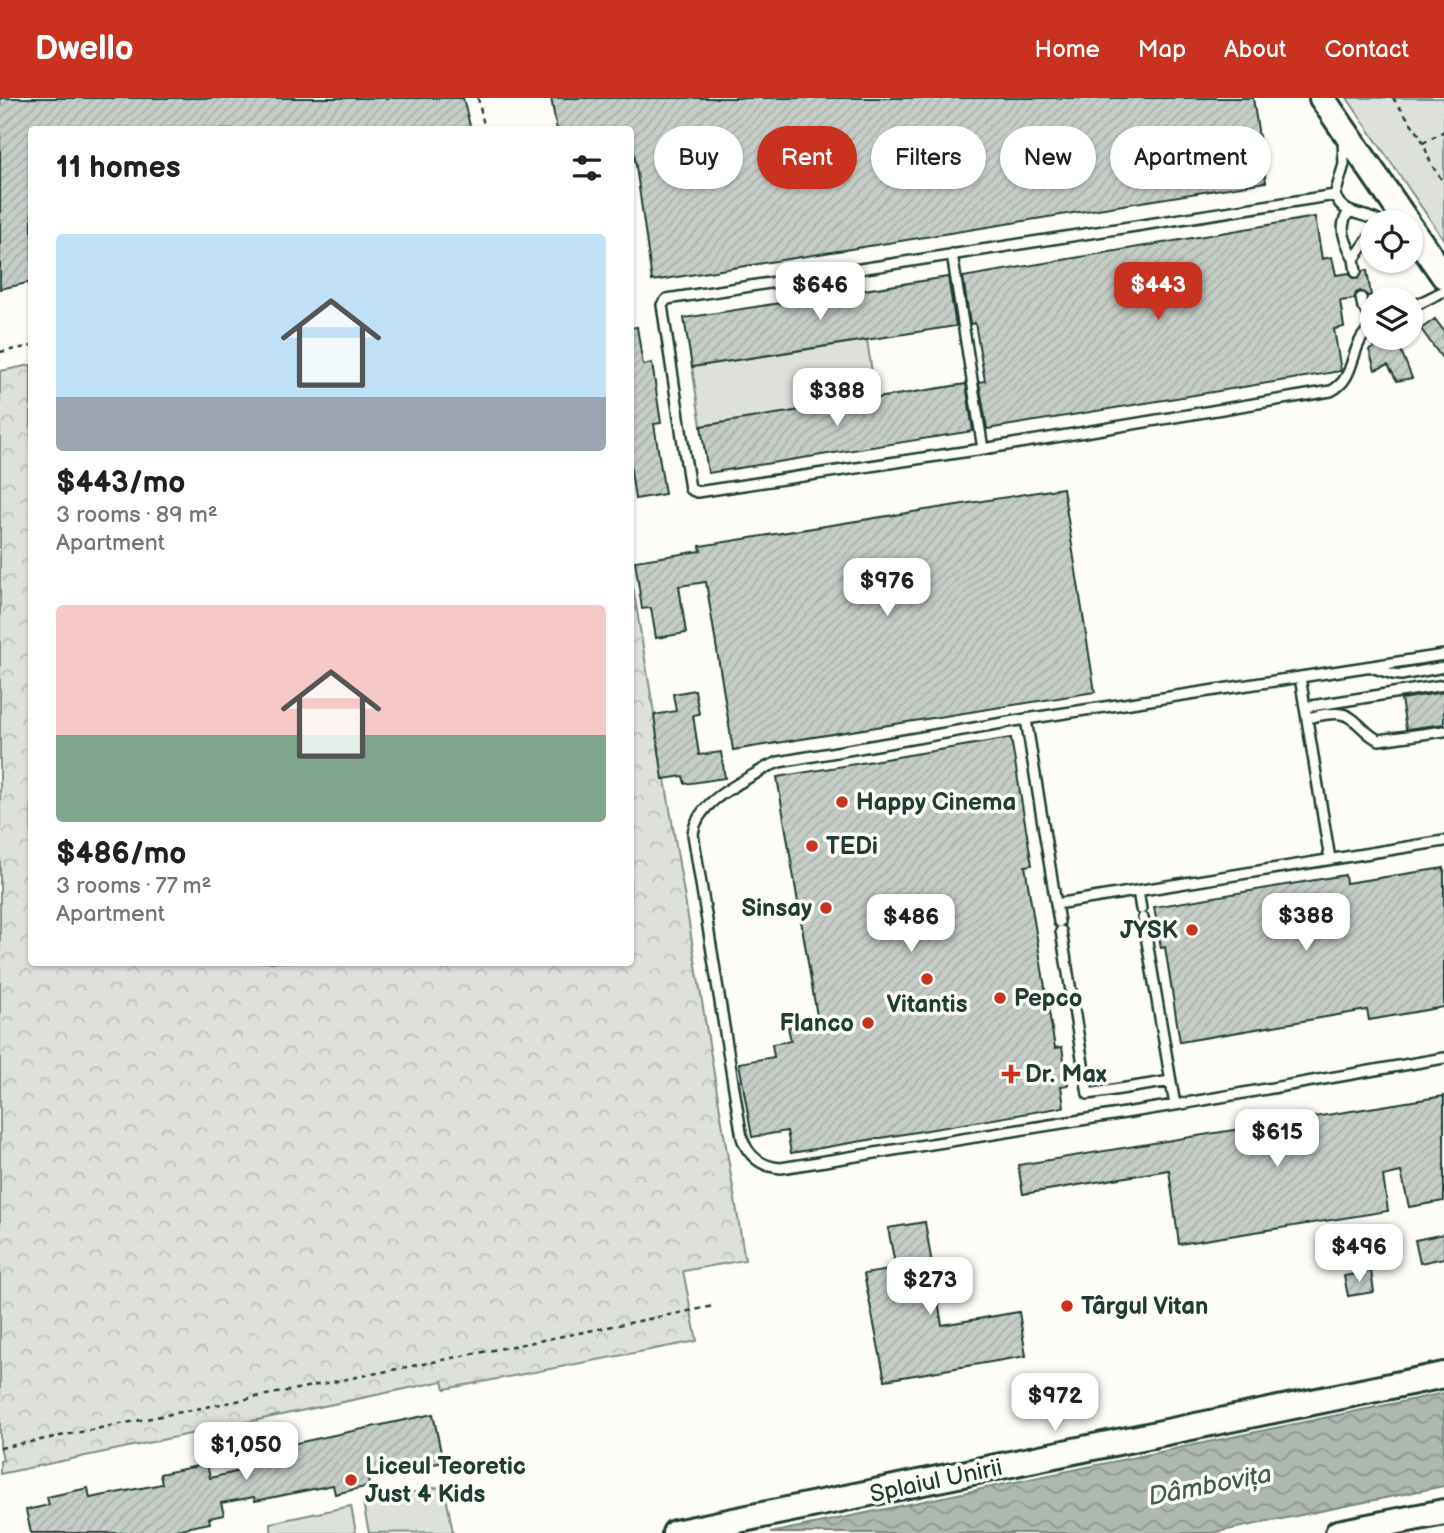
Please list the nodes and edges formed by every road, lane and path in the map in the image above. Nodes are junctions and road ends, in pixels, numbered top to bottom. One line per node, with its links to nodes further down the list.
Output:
1 (478, 98): 5 (path)
2 (1322, 98): 4 (main road)
3 (1393, 98): 7 (path)
4 (1340, 124): 9 (lane); 10 (main road)
5 (484, 126)
6 (1444, 131): 7 (path)
7 (1423, 144): 8 (path)
8 (1444, 183)
9 (1335, 195): 11 (lane); 15 (lane)
10 (1388, 210)
11 (1349, 212): 12 (lane); 16 (lane)
12 (1360, 214)
13 (1360, 251): 16 (lane)
14 (1423, 252): 18 (main road)
15 (952, 254): 24 (lane); 24 (lane)
16 (1354, 259): 17 (lane)
17 (1356, 272)
18 (1444, 276)
19 (1444, 291): 20 (lane)
20 (1423, 302)
21 (1360, 340): 24 (lane)
22 (28, 347): 23 (path)
23 (0, 352)
24 (983, 449)
25 (1444, 655): 26 (lane)
26 (1368, 666): 27 (lane); 28 (lane)
27 (1444, 667)
28 (1300, 677): 30 (lane); 32 (lane)
29 (1444, 685): 30 (lane)
30 (1305, 707): 31 (lane)
31 (1307, 718): 33 (lane); 35 (lane)
32 (1026, 719): 37 (lane); 40 (lane)
33 (1444, 731)
34 (1444, 841): 35 (lane)
35 (1330, 859): 36 (lane)
36 (1138, 891): 37 (lane); 39 (lane)
37 (1056, 904): 39 (lane)
38 (1444, 1058): 40 (lane)
39 (1171, 1081): 40 (lane)
40 (1175, 1105)
41 (714, 1306): 43 (path)
42 (1444, 1375): 45 (main road, Splaiul Unirii)
43 (0, 1448)
44 (1444, 1512): 46 (main road)
45 (675, 1533)
46 (1338, 1533)

